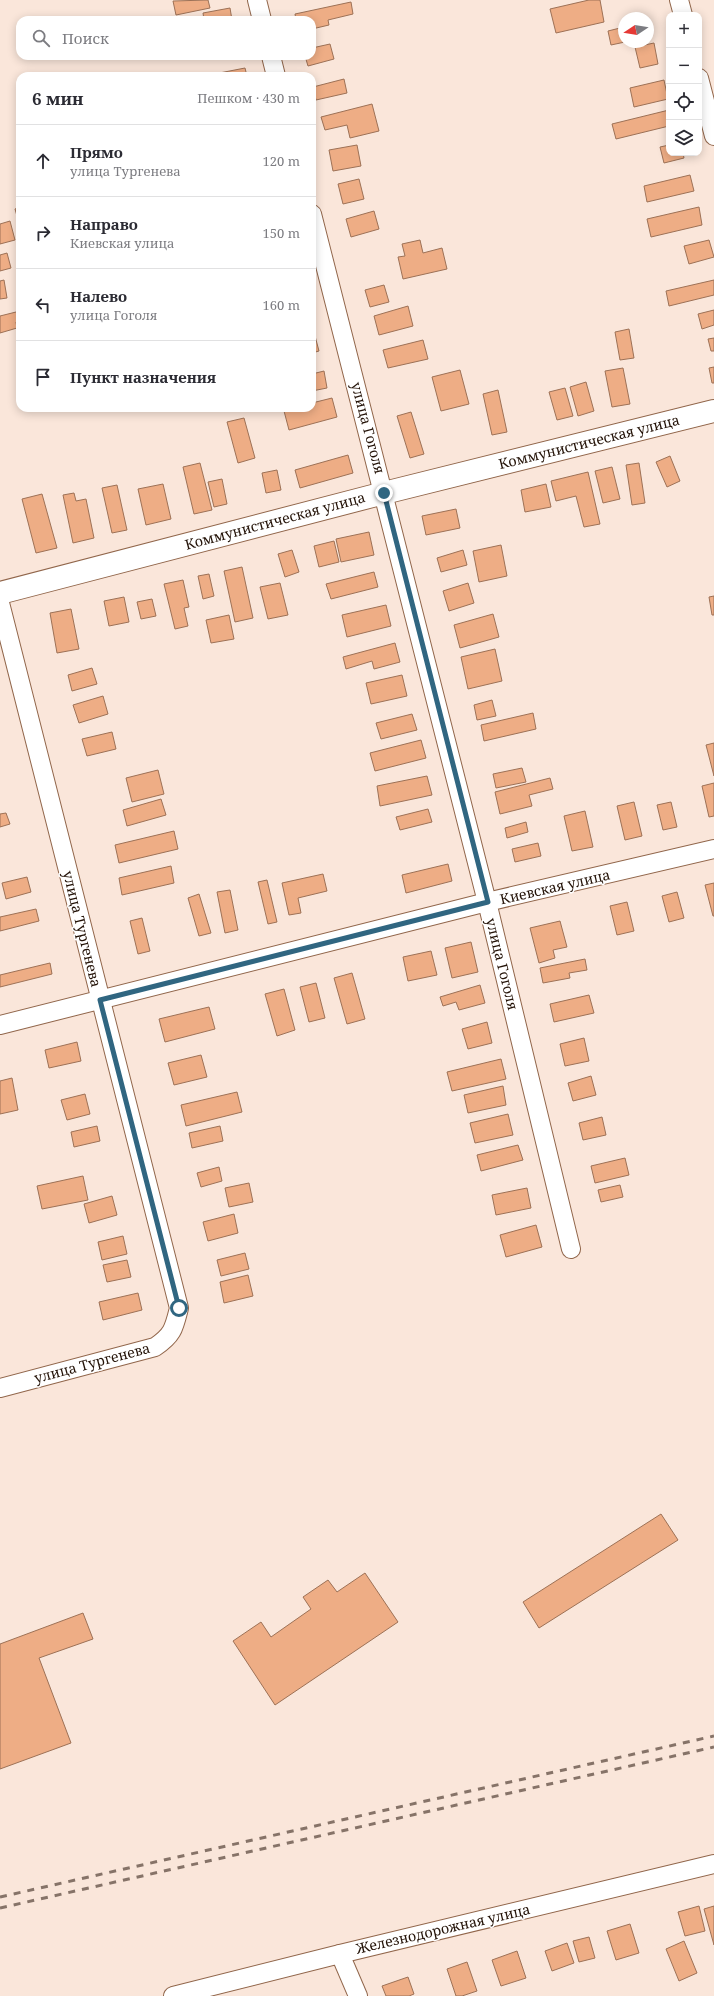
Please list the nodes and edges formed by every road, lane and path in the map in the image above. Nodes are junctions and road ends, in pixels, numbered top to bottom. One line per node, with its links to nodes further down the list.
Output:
1 (257, 0): 4 (street)
2 (679, 0): 3 (street)
3 (682, 12)
4 (261, 16)
5 (272, 60): 6 (street)
6 (275, 72)
7 (701, 84): 8 (street)
8 (714, 136)
9 (316, 230): 11 (street, улица Гоголя)
10 (714, 411): 11 (street, Коммунистическая улица)
11 (384, 493): 12 (street, Коммунистическая улица); 15 (street, улица Гоголя)
12 (0, 593)
13 (0, 603): 16 (street, улица Тургенева)
14 (714, 849): 15 (street, Киевская улица)
15 (488, 902): 16 (street, Киевская улица); 18 (street, улица Гоголя)
16 (100, 1000): 17 (street, Киевская улица); 19 (street, улица Тургенева)
17 (0, 1025)
18 (571, 1249)
19 (0, 1388)
20 (714, 1864): 21 (street, Железнодорожная улица)
21 (340, 1954): 22 (street, Железнодорожная улица); 23 (street)
22 (173, 1996)
23 (358, 1996)

